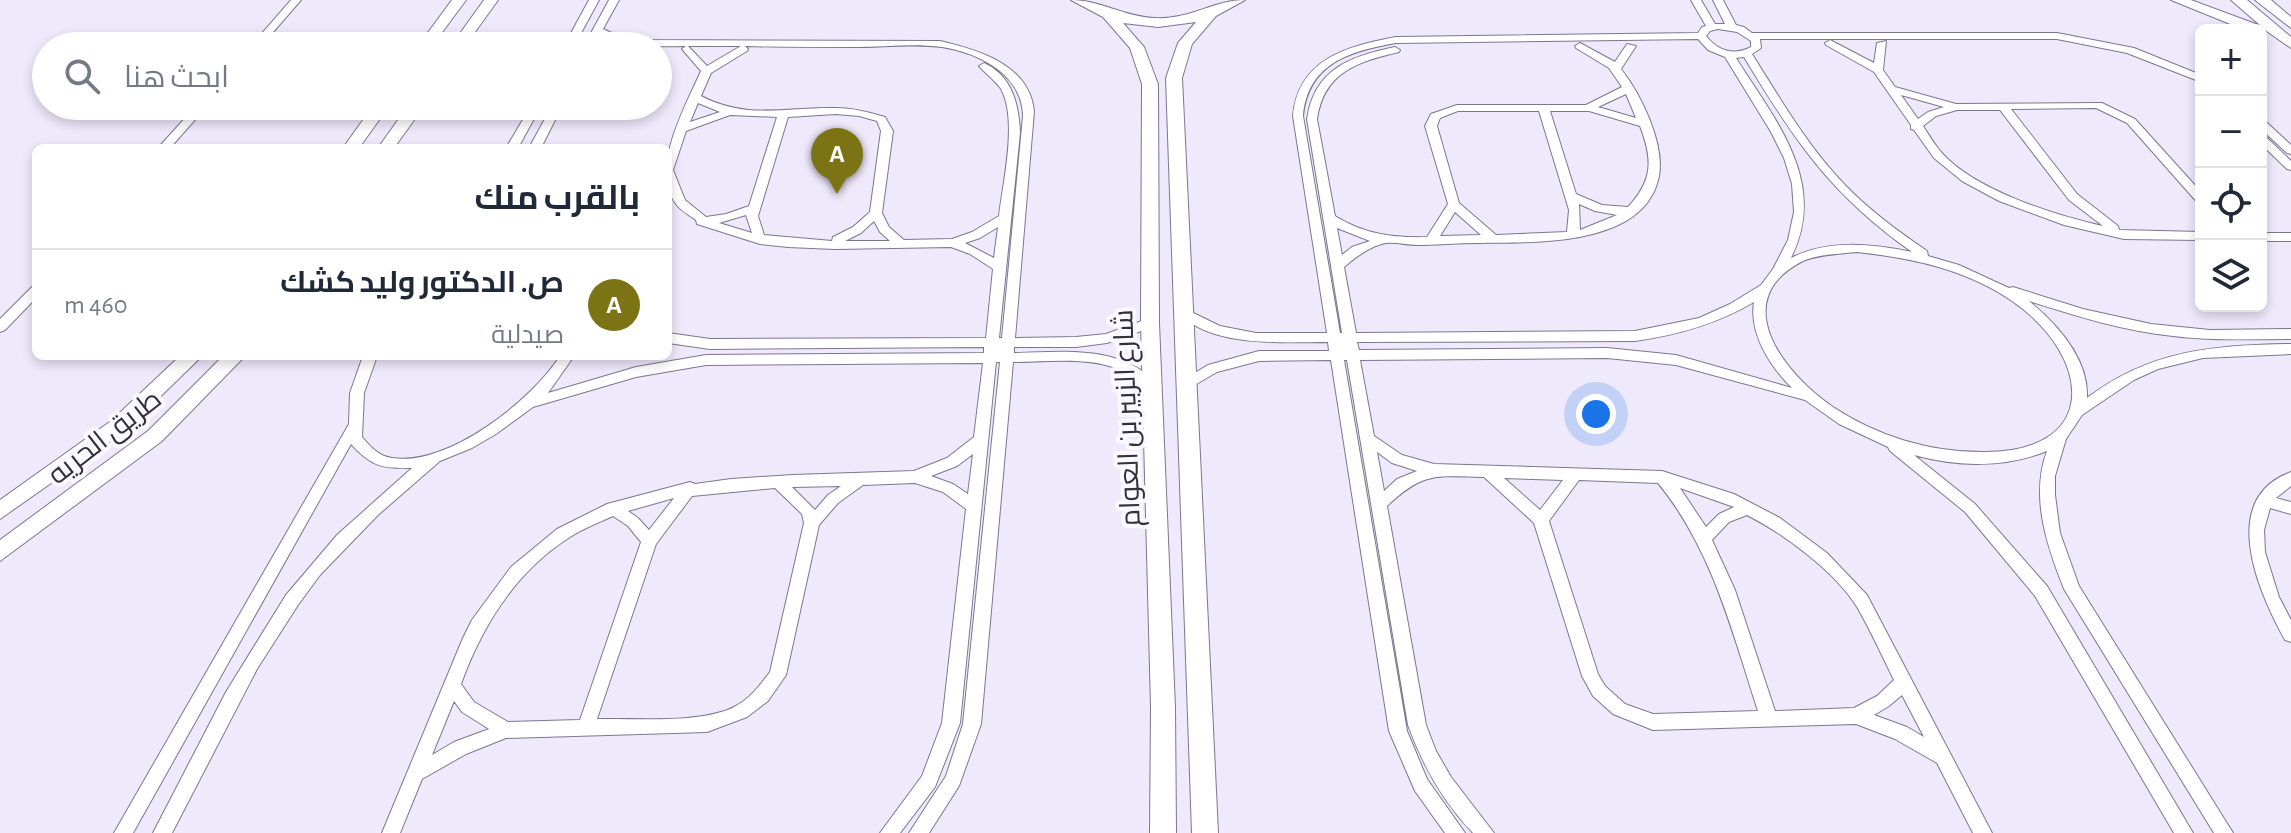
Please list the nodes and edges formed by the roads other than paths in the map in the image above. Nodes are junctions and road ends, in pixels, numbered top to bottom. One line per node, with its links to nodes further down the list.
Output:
1 (296, 0): 19 (street)
2 (459, 0): 20 (street)
3 (491, 0): 21 (street)
4 (594, 0): 22 (street)
5 (614, 0): 18 (street)
6 (1078, 0): 14 (street)
7 (1238, 0): 13 (street)
8 (1696, 0): 25 (street)
9 (1718, 0): 17 (street)
10 (2178, 0): 15 (street)
11 (2238, 0): 31 (street)
12 (2262, 0): 16 (street)
13 (1210, 15): 14 (street); 84 (street)
14 (1109, 16): 83 (street, شارع الزبير بن العوام)
15 (2241, 24)
16 (2291, 24)
17 (1732, 27): 25 (street); 26 (street)
18 (598, 30): 23 (street)
19 (268, 32)
20 (435, 32)
21 (468, 32)
22 (577, 32)
23 (602, 32)
24 (2267, 34): 31 (street)
25 (1707, 36): 33 (street); 37 (street); 108 (street)
26 (1755, 40): 28 (street); 38 (street); 42 (street)
27 (672, 43): 30 (street)
28 (1830, 43): 29 (street); 40 (street)
29 (1882, 43): 40 (street); 43 (street)
30 (789, 45): 36 (street); 80 (street); 112 (street)
31 (2291, 45)
32 (1580, 46): 33 (street); 39 (street); 81 (street)
33 (1631, 46): 39 (street)
34 (672, 49): 35 (street)
35 (687, 49): 36 (street); 41 (street)
36 (743, 49): 41 (street)
37 (1728, 54): 38 (street); 100 (street)
38 (1747, 54): 97 (street)
39 (1616, 69): 44 (street)
40 (1878, 70): 45 (street)
41 (706, 71): 46 (street)
42 (2195, 77)
43 (2195, 85)
44 (1627, 89): 49 (street); 58 (street)
45 (1891, 89): 48 (street); 59 (street)
46 (695, 97): 51 (street); 60 (street)
47 (2002, 105): 48 (street); 72 (street); 74 (street)
48 (1956, 107): 59 (street)
49 (1590, 108): 50 (street); 58 (street)
50 (1544, 109): 73 (street); 75 (street)
51 (733, 112): 52 (street); 60 (street)
52 (784, 113): 76 (street); 77 (street)
53 (189, 120): 62 (street)
54 (371, 120): 63 (street)
55 (406, 120): 64 (street)
56 (528, 120): 65 (street)
57 (550, 120): 66 (street)
58 (1644, 124): 78 (street)
59 (1915, 127): 79 (street)
60 (680, 129): 69 (street)
61 (2267, 129): 68 (street)
62 (168, 144)
63 (354, 144)
64 (389, 144)
65 (514, 144)
66 (537, 144)
67 (2267, 144): 70 (street)
68 (2291, 151)
69 (672, 156)
70 (2291, 167)
71 (672, 181): 82 (street)
72 (2195, 192)
73 (1572, 197): 78 (street); 86 (street)
74 (2073, 197): 79 (street); 85 (street)
75 (1454, 204): 90 (street); 91 (street)
76 (754, 208): 82 (street); 92 (street)
77 (876, 213): 94 (street); 95 (street)
78 (1628, 213): 86 (street)
79 (2044, 215): 85 (street)
80 (1005, 218): 96 (street); 99 (street)
81 (1330, 218): 93 (street); 98 (street)
82 (701, 221): 92 (street)
83 (1151, 230): 84 (street); 105 (street, شارع الزبير بن العوام)
84 (1181, 230): 104 (street)
85 (2124, 235): 87 (street)
86 (1573, 236): 91 (street)
87 (2195, 236)
88 (2267, 236): 89 (street)
89 (2291, 237)
90 (1432, 239): 91 (street); 93 (street)
91 (1493, 239)
92 (760, 240): 95 (street)
93 (1381, 241): 98 (street)
94 (899, 242): 95 (street); 96 (street)
95 (829, 243)
96 (952, 243): 99 (street)
97 (1930, 258): 100 (street); 101 (street)
98 (1338, 265): 109 (street)
99 (1001, 268): 111 (street)
100 (1777, 273): 102 (street)
101 (1989, 282): 107 (street); 126 (street)
102 (1764, 288): 109 (street); 124 (street)
103 (32, 294): 106 (street)
104 (1185, 313): 108 (street); 122 (street)
105 (1150, 323): 112 (street); 123 (street, شارع الزبير بن العوام)
106 (0, 327)
107 (2291, 334)
108 (1334, 338): 109 (street); 114 (street)
109 (1350, 338): 115 (street)
110 (672, 339): 111 (street)
111 (992, 342): 112 (street); 116 (street)
112 (1008, 342): 117 (street)
113 (2291, 349): 126 (street)
114 (1337, 356): 115 (street); 122 (street); 174 (street)
115 (1353, 356): 124 (street); 128 (street)
116 (991, 358): 117 (street); 125 (street); 130 (street)
117 (1007, 358): 123 (street); 156 (street)
118 (188, 360): 148 (street, طريق الحريه)
119 (231, 360): 153 (street, طريق الحريه)
120 (369, 360): 127 (street)
121 (564, 360): 125 (street)
122 (1188, 384): 159 (street)
123 (1152, 387): 160 (street, شارع الزبير بن العوام)
124 (1811, 399): 131 (street)
125 (530, 403): 132 (street)
126 (2079, 411): 129 (street)
127 (353, 428): 132 (street); 167 (street)
128 (1367, 438): 133 (street); 143 (street)
129 (2059, 438): 131 (street); 178 (street)
130 (982, 439): 136 (street); 144 (street)
131 (1885, 440): 177 (street)
132 (435, 458): 168 (street)
133 (1434, 470): 134 (street); 143 (street)
134 (1487, 471): 135 (street); 149 (street)
135 (1575, 475): 137 (street); 149 (street)
136 (915, 477): 139 (street); 144 (street)
137 (1662, 477): 145 (street); 151 (street)
138 (2291, 478): 142 (street)
139 (860, 481): 140 (street); 150 (street)
140 (780, 484): 141 (street); 150 (street)
141 (690, 488): 146 (street); 152 (street)
142 (2266, 501): 147 (street); 154 (street)
143 (1379, 504): 175 (street)
144 (975, 507): 155 (street)
145 (1750, 507): 151 (street); 157 (street)
146 (612, 508): 152 (street); 158 (street)
147 (2291, 508)
148 (0, 511)
149 (1541, 520): 162 (street)
150 (812, 523): 163 (street)
151 (1705, 537): 162 (street)
152 (649, 541): 163 (street)
153 (0, 552)
154 (2291, 635)
155 (958, 660): 156 (street); 170 (street)
156 (978, 661): 171 (street)
157 (1904, 682): 161 (street); 165 (street)
158 (452, 685): 164 (street); 166 (street)
159 (1198, 706): 160 (street); 173 (street)
160 (1163, 707): 172 (street, شارع الزبير بن العوام)
161 (1856, 716): 162 (street); 165 (street)
162 (1769, 718)
163 (586, 728): 164 (street)
164 (506, 730): 166 (street)
165 (1944, 758): 176 (street)
166 (416, 773): 169 (street)
167 (123, 833)
168 (162, 833)
169 (391, 833)
170 (889, 833)
171 (918, 833)
172 (1163, 833)
173 (1205, 833)
174 (1456, 833)
175 (1485, 833)
176 (1983, 833)
177 (2184, 833)
178 (2224, 833)

